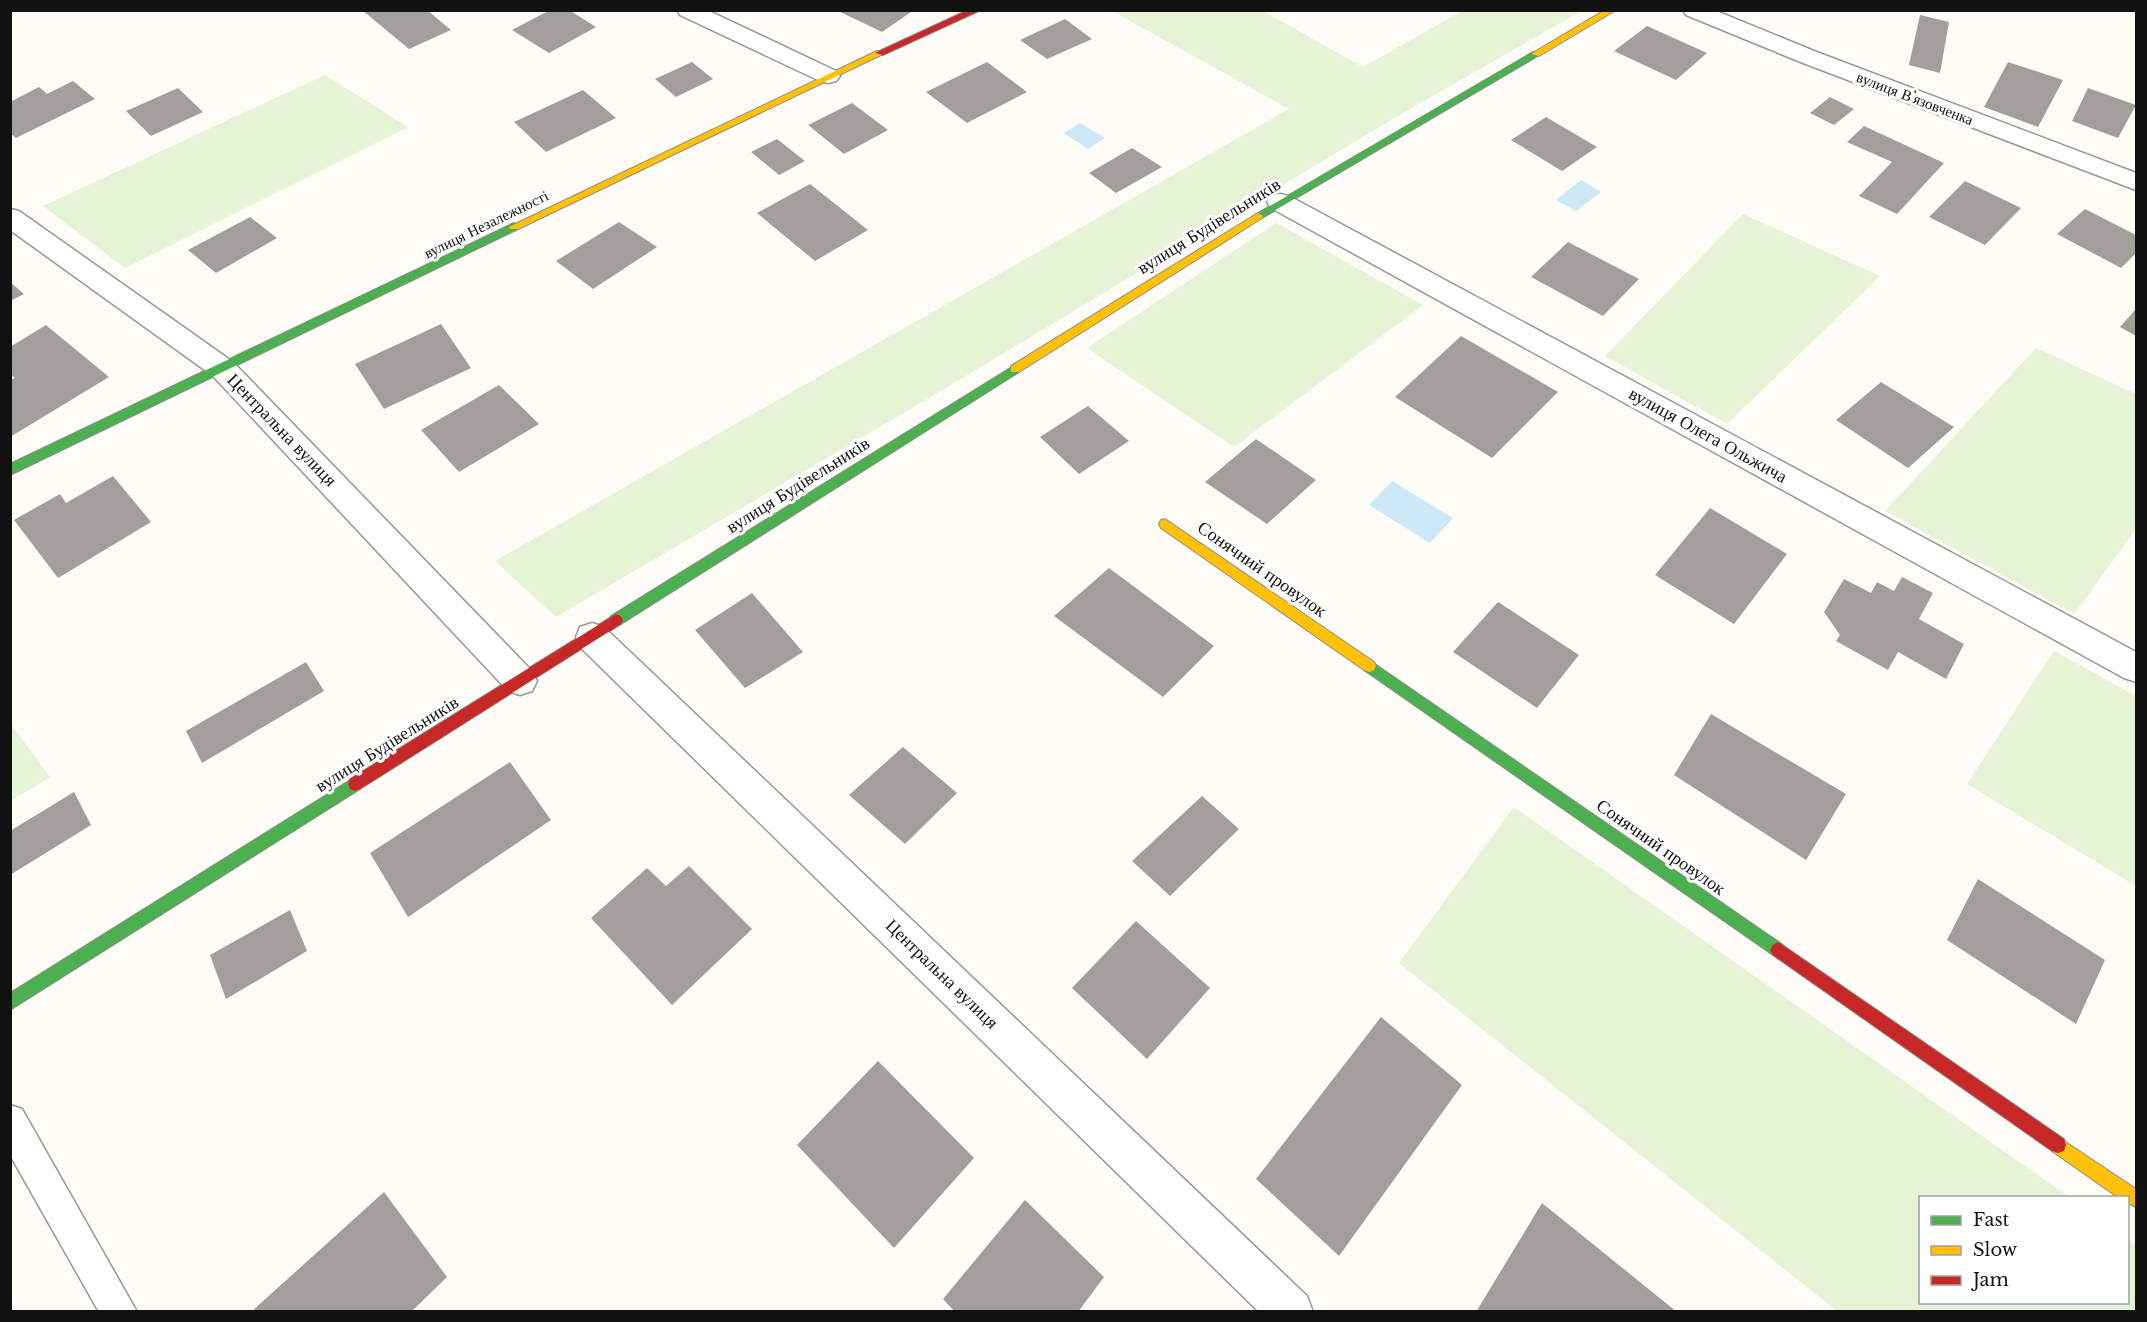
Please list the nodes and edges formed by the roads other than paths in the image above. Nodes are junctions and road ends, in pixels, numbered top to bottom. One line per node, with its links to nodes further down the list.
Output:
1 (688, 10): 5 (street)
2 (977, 10): 5 (street, вулиця Незалежності)
3 (1612, 10): 7 (street, вулиця Будівельників)
4 (1694, 10): 6 (street, вулиця Вʼязовченка)
5 (828, 76): 9 (street, вулиця Незалежності)
6 (2136, 182)
7 (1280, 202): 12 (street, вулиця Будівельників); 13 (street, вулиця Олега Ольжича)
8 (10, 217): 9 (street, Центральна вулиця)
9 (223, 369): 10 (street, вулиця Незалежності); 14 (street, Центральна вулиця)
10 (10, 470)
11 (1166, 524): 17 (street, Сонячний провулок)
12 (592, 637): 14 (street, вулиця Будівельників); 19 (street, Центральна вулиця)
13 (2136, 668)
14 (520, 681): 15 (street, вулиця Будівельників)
15 (10, 1002)
16 (10, 1121): 18 (lane)
17 (2136, 1200)
18 (120, 1311)
19 (1292, 1311)

